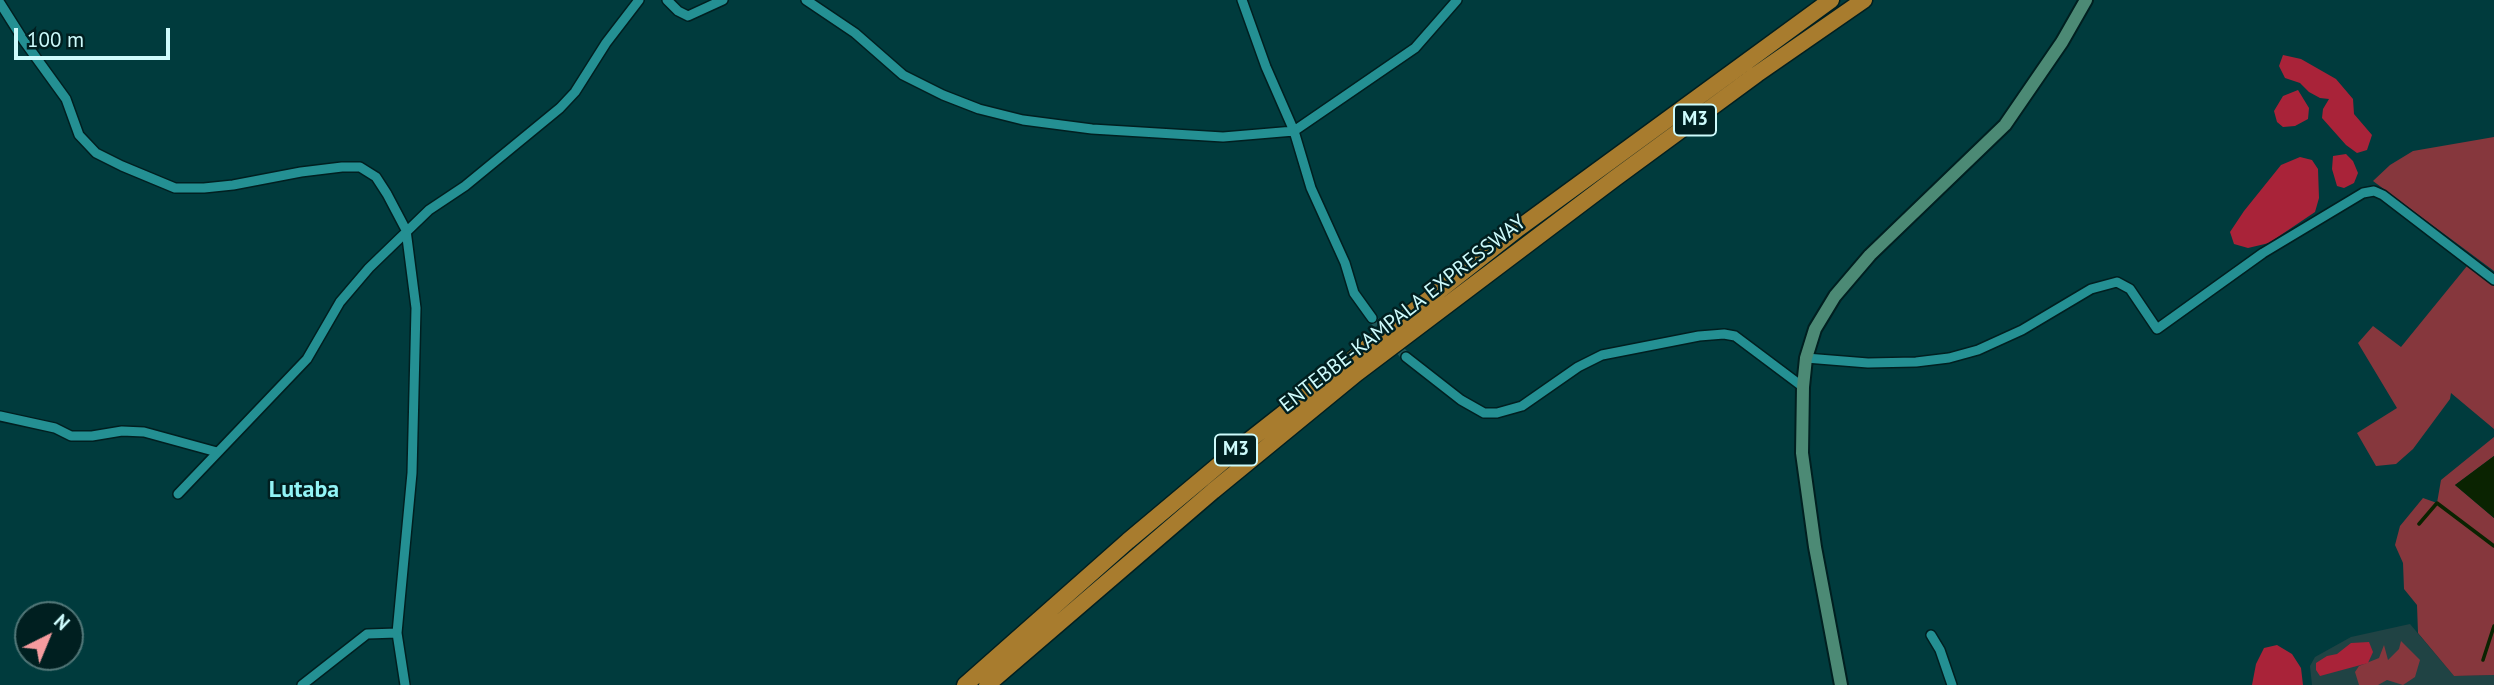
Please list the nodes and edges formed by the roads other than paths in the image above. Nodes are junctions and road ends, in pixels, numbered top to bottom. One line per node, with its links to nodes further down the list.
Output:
1 (639, 0): 12 (street)
2 (667, 0): 3 (street)
3 (723, 0)
4 (806, 0): 11 (street)
5 (1242, 0): 11 (street)
6 (1457, 0): 11 (street)
7 (1831, 0): 25 (highway, ENTEBBE-KAMPALA EXPRESSWAY / M3)
8 (1864, 0): 26 (highway, ENTEBBE-KAMPALA EXPRESSWAY / M3)
9 (2086, 0): 16 (main road)
10 (0, 3): 12 (street)
11 (1294, 131): 14 (street)
12 (406, 230): 19 (street); 21 (street)
13 (2494, 280): 16 (street)
14 (1372, 318)
15 (1406, 357): 17 (street)
16 (1806, 358): 17 (main road)
17 (1803, 387): 27 (main road)
18 (0, 416): 19 (street)
19 (217, 452): 20 (street)
20 (178, 494)
21 (397, 633): 23 (street); 24 (street)
22 (1931, 635): 28 (street)
23 (302, 685)
24 (405, 685)
25 (965, 685)
26 (987, 685)
27 (1841, 685)
28 (1952, 685)

